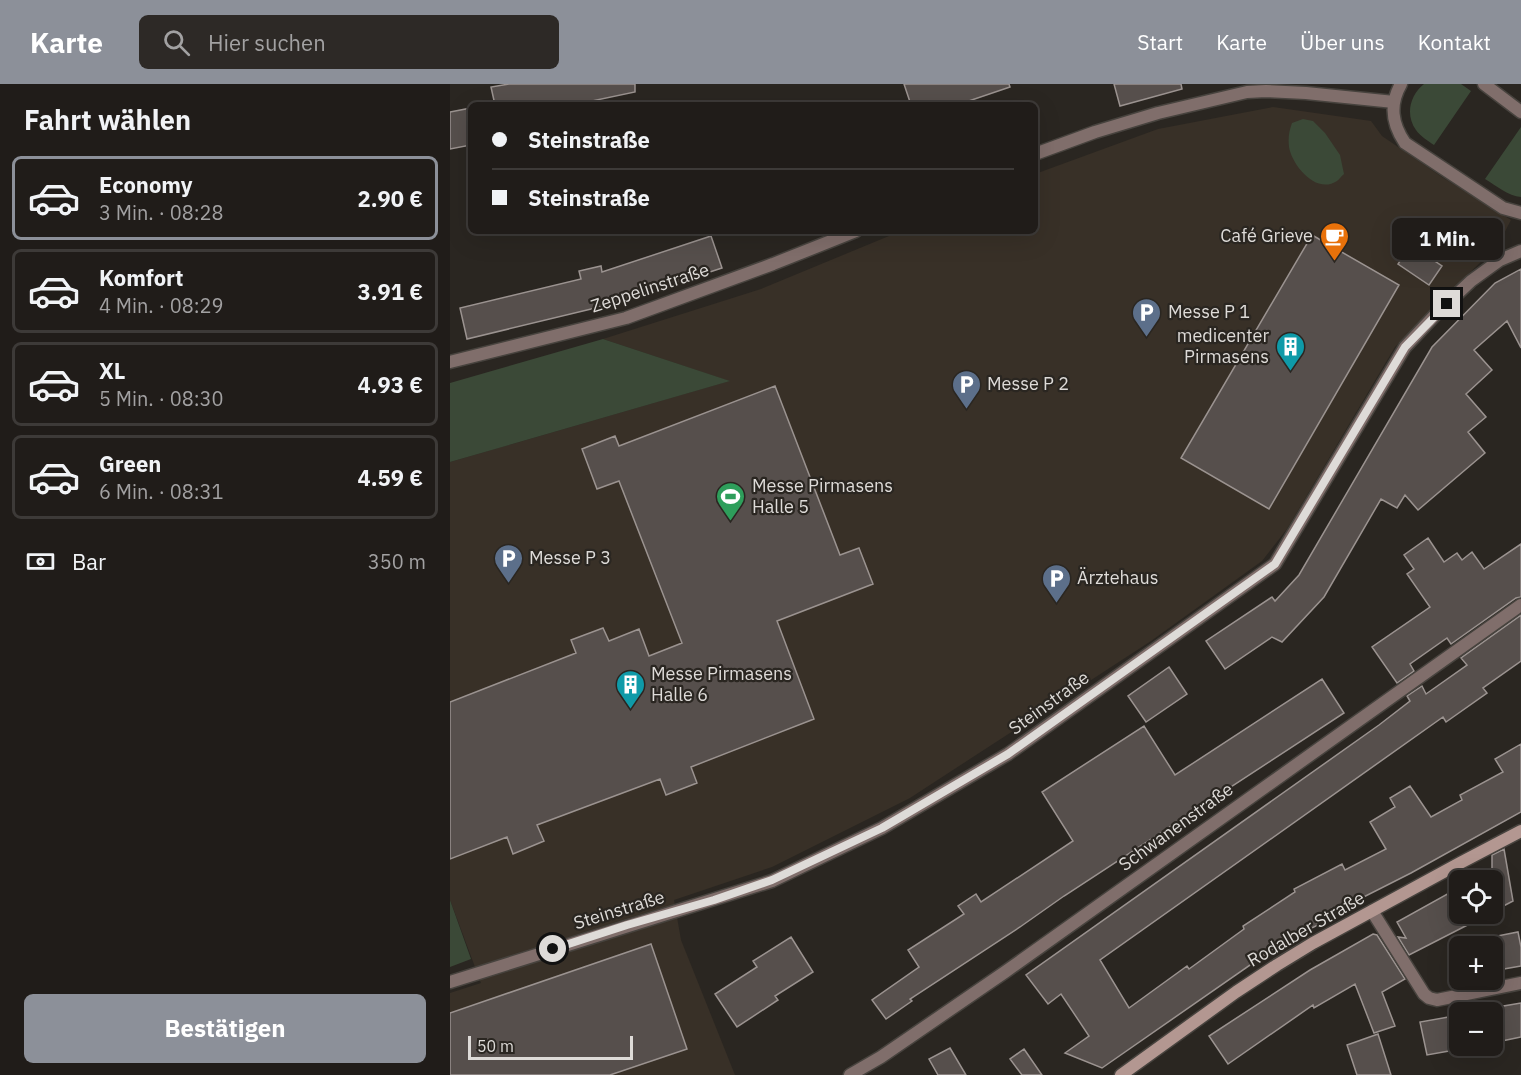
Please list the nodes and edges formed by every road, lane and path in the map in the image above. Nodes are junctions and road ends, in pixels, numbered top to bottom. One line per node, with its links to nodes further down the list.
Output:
1 (1401, 84): 3 (street)
2 (1484, 84): 4 (street)
3 (1394, 102): 5 (street); 6 (street)
4 (1521, 111)
5 (1038, 153)
6 (1521, 213)
7 (848, 234): 9 (street, Zeppelinstraße)
8 (1521, 251): 13 (street, Steinstraße)
9 (450, 362)
10 (1521, 605): 15 (street, Schwanenstraße)
11 (1521, 831): 12 (main road, Rodalber Straße)
12 (1372, 911): 14 (street); 16 (main road, Rodalber Straße)
13 (450, 982)
14 (1521, 983)
15 (850, 1075)
16 (1121, 1075)

